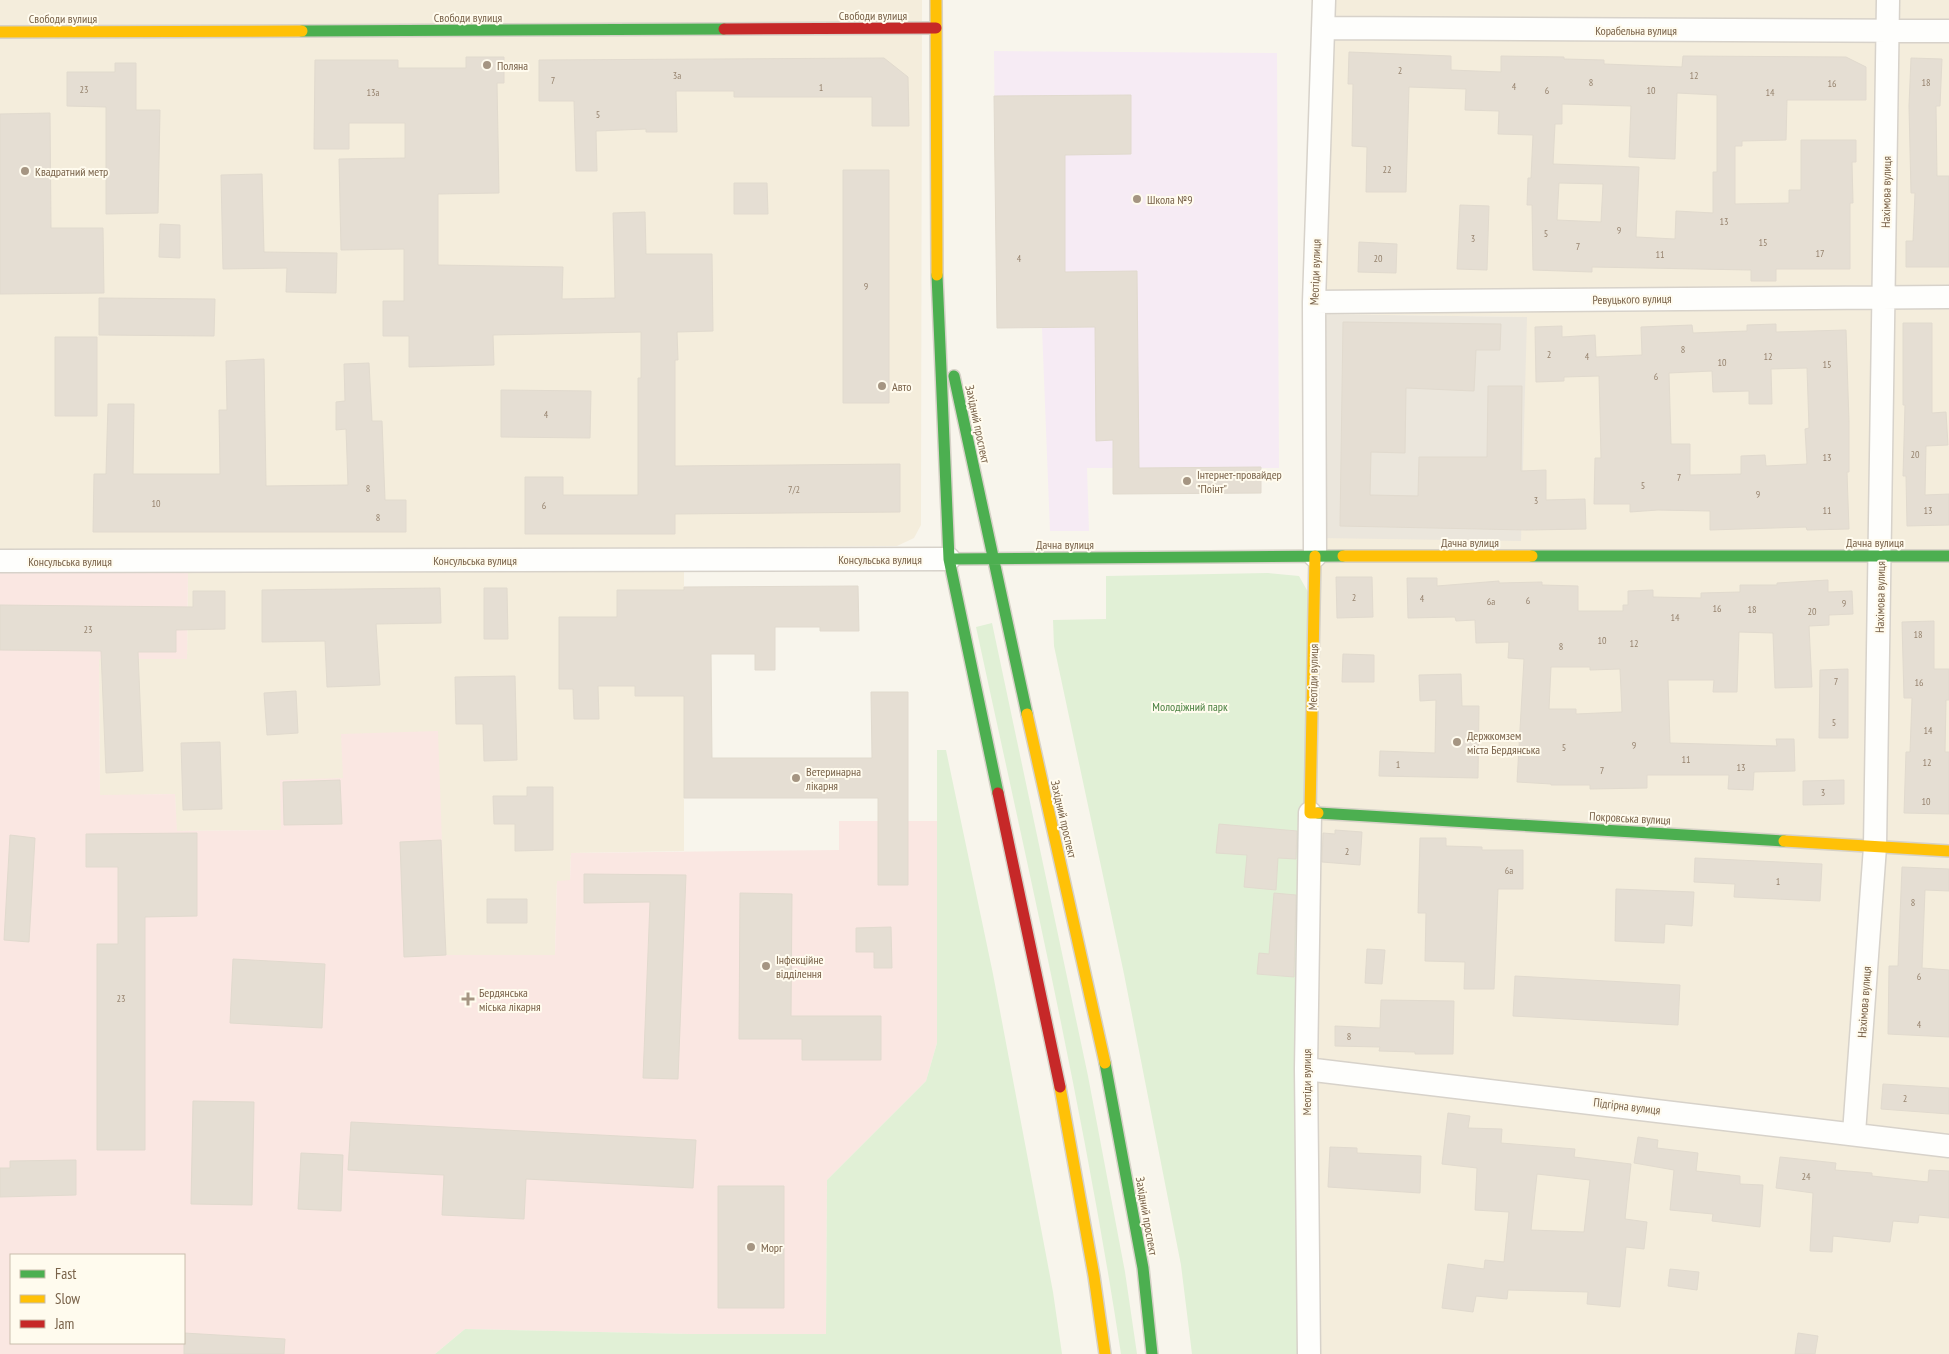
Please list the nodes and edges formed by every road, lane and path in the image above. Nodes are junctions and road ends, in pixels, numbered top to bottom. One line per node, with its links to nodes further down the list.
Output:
1 (936, 0): 4 (main road, Західний проспект)
2 (1324, 0): 5 (street, Меотіди вулиця)
3 (1888, 0): 6 (street, Нахімова вулиця)
4 (936, 28): 8 (main road, Свободи вулиця); 9 (main road, Західний проспект)
5 (1323, 28): 6 (street, Корабельна вулиця); 12 (street, Меотіди вулиця)
6 (1888, 31): 7 (street, Корабельна вулиця); 10 (street, Нахімова вулиця)
7 (1949, 31)
8 (0, 32)
9 (937, 293): 16 (main road, Західний проспект); 17 (main road, Західний проспект)
10 (1884, 297): 11 (street, Ревуцького вулиця); 12 (street, Ревуцького вулиця); 14 (street, Нахімова вулиця)
11 (1949, 297)
12 (1314, 302): 13 (street, Меотіди вулиця)
13 (1315, 556): 14 (main road, Дачна вулиця); 17 (main road, Дачна вулиця); 19 (main road, Меотіди вулиця)
14 (1881, 556): 15 (main road, Дачна вулиця); 20 (street, Нахімова вулиця)
15 (1949, 556)
16 (949, 559): 17 (main road, Дачна вулиця); 18 (street, Консульська вулиця); 25 (main road, Західний проспект)
17 (992, 559): 26 (main road, Західний проспект)
18 (0, 561)
19 (1310, 813): 20 (main road, Покровська вулиця); 22 (street, Меотіди вулиця)
20 (1875, 846): 21 (main road, Покровська вулиця); 23 (street, Нахімова вулиця)
21 (1949, 851)
22 (1306, 1068): 23 (street, Підгірна вулиця); 27 (street, Меотіди вулиця)
23 (1854, 1133): 24 (street, Підгірна вулиця)
24 (1949, 1146)
25 (1105, 1354)
26 (1152, 1354)
27 (1309, 1354)

